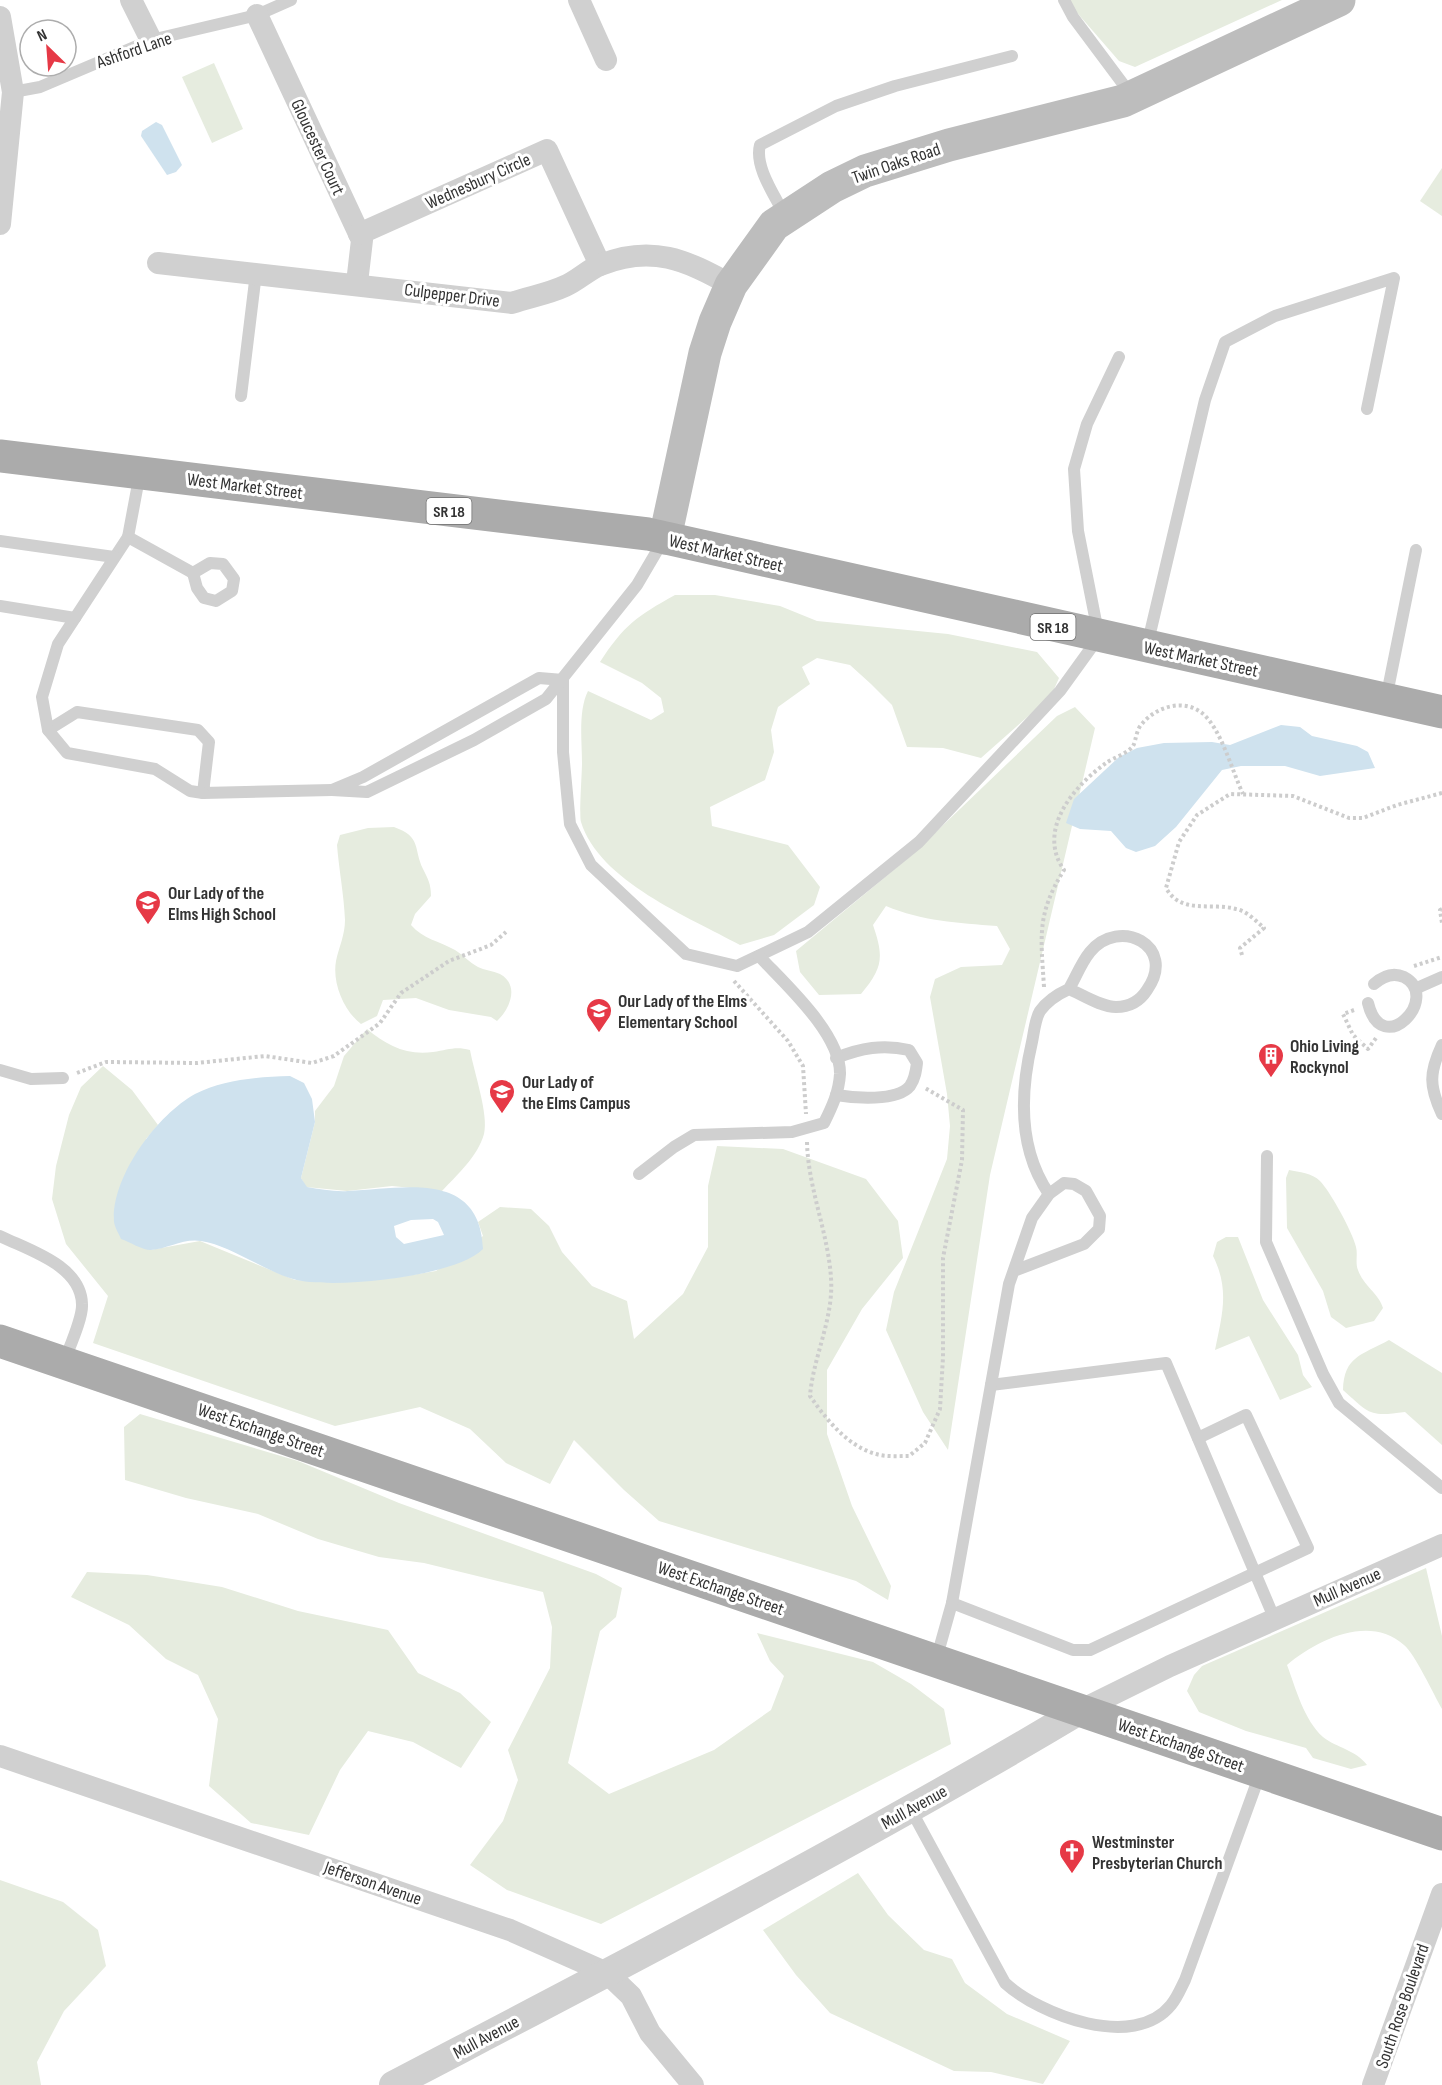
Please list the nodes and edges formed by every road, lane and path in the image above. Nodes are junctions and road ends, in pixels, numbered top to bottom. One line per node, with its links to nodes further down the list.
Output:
1 (131, 0): 8 (street)
2 (291, 0): 6 (lane, Ashford Lane)
3 (579, 0): 10 (street)
4 (1065, 0): 12 (lane)
5 (1339, 0): 12 (main road, Twin Oaks Road)
6 (257, 15): 8 (lane, Ashford Lane); 15 (street, Gloucester Court)
7 (0, 16): 11 (street)
8 (151, 40): 11 (lane, Ashford Lane)
9 (1012, 56): 13 (lane)
10 (606, 60)
11 (13, 92): 14 (street)
12 (1132, 97): 13 (main road, Twin Oaks Road)
13 (786, 217): 20 (main road, Twin Oaks Road)
14 (0, 224)
15 (358, 234): 17 (street, Wednesbury Circle); 19 (street, Gloucester Court)
16 (158, 263): 18 (street, Culpepper Drive)
17 (600, 265): 19 (street, Culpepper Drive); 20 (street, Culpepper Drive)
18 (256, 273): 19 (street, Culpepper Drive); 22 (lane)
19 (357, 284)
20 (731, 285): 27 (main road, Twin Oaks Road)
21 (1119, 357): 34 (lane)
22 (241, 396)
23 (1367, 409): 35 (lane)
24 (0, 456): 25 (main road, West Market Street / SR 18)
25 (140, 473): 26 (lane); 27 (main road, West Market Street / SR 18)
26 (128, 537): 30 (lane); 31 (lane)
27 (665, 538): 34 (main road, West Market Street / SR 18); 36 (lane)
28 (0, 541): 30 (lane)
29 (1416, 550): 37 (lane)
30 (114, 557): 33 (lane)
31 (193, 573)
32 (0, 606): 33 (lane)
33 (75, 618): 39 (lane)
34 (1099, 637): 35 (main road, West Market Street / SR 18); 48 (lane)
35 (1146, 647): 37 (main road, West Market Street / SR 18)
36 (563, 680): 40 (lane); 40 (lane); 49 (lane)
37 (1386, 700): 38 (main road, West Market Street / SR 18)
38 (1442, 712)
39 (48, 730): 41 (lane); 41 (lane)
40 (332, 790): 41 (lane)
41 (203, 793)
42 (1442, 793): 43 (path)
43 (1243, 794): 47 (path); 54 (path)
44 (1442, 909): 45 (path)
45 (1442, 922)
46 (506, 932): 59 (path)
47 (1242, 955)
48 (759, 956): 49 (lane); 57 (lane)
49 (723, 963): 63 (path)
50 (1442, 977): 52 (lane)
51 (1374, 984): 52 (lane)
52 (1417, 988): 55 (lane)
53 (1069, 989): 53 (lane); 54 (lane)
54 (1048, 1002): 66 (lane)
55 (1368, 1003)
56 (1442, 1046): 62 (lane)
57 (836, 1058): 60 (lane); 61 (lane)
58 (0, 1070): 59 (lane)
59 (63, 1078)
60 (912, 1081): 61 (lane); 63 (path)
61 (836, 1095): 63 (lane)
62 (1442, 1114)
63 (807, 1128): 65 (lane)
64 (1267, 1156): 73 (lane)
65 (639, 1174)
66 (1048, 1194): 68 (lane); 68 (lane)
67 (0, 1236): 70 (lane)
68 (1014, 1271): 71 (lane)
69 (0, 1341): 70 (main road, West Exchange Street)
70 (64, 1363): 78 (main road, West Exchange Street)
71 (991, 1385): 72 (lane); 76 (lane)
72 (1198, 1438): 75 (lane); 75 (lane)
73 (1442, 1488)
74 (1442, 1545): 77 (street, Mull Avenue)
75 (1255, 1573): 76 (lane); 77 (lane)
76 (952, 1604): 78 (lane)
77 (1275, 1620): 79 (street, Mull Avenue)
78 (936, 1661): 79 (main road, West Exchange Street)
79 (1081, 1710): 81 (main road, West Exchange Street); 82 (street, Mull Avenue)
80 (0, 1756): 85 (street, Jefferson Avenue)
81 (1260, 1772): 82 (lane); 83 (main road, West Exchange Street)
82 (910, 1809): 85 (street, Mull Avenue)
83 (1442, 1834)
84 (1442, 1893): 88 (street, South Rose Boulevard)
85 (607, 1973): 86 (street, Mull Avenue); 87 (street, Jefferson Avenue)
86 (393, 2085)
87 (693, 2085)
88 (1373, 2085)

